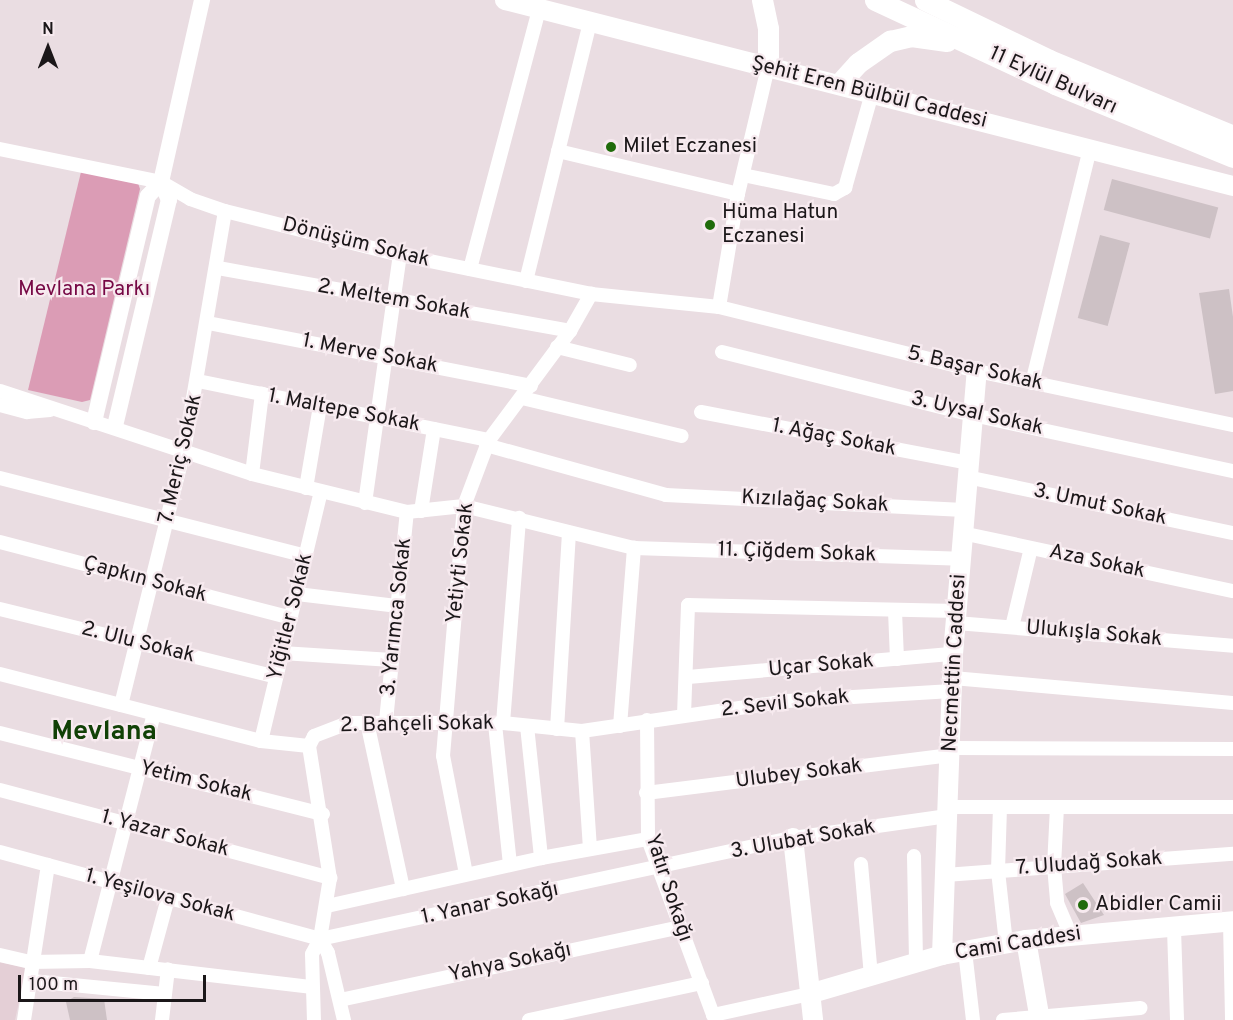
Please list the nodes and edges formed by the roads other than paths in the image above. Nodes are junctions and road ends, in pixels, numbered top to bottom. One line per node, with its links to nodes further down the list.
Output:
1 (202, 0): 18 (street)
2 (505, 0): 6 (main road, Şehit Eren Bülbül Caddesi)
3 (762, 0): 9 (main road)
4 (875, 0): 8 (main road, 11 Eylül Bulvarı)
5 (925, 0): 12 (main road, 11 Eylül Bulvarı)
6 (539, 9): 7 (main road, Şehit Eren Bülbül Caddesi); 24 (street)
7 (590, 22): 9 (main road, Şehit Eren Bülbül Caddesi); 15 (street)
8 (988, 52): 10 (main road); 16 (main road, 11 Eylül Bulvarı)
9 (768, 67): 10 (main road, Şehit Eren Bülbül Caddesi); 17 (street)
10 (839, 84): 11 (main road, Şehit Eren Bülbül Caddesi)
11 (872, 93): 14 (main road, Şehit Eren Bülbül Caddesi); 17 (street)
12 (1233, 136)
13 (0, 149): 18 (street, Dönüşüm Sokak)
14 (1090, 149): 19 (main road, Şehit Eren Bülbül Caddesi); 37 (street)
15 (558, 151): 20 (street); 25 (street)
16 (1233, 157)
17 (743, 175): 20 (street)
18 (161, 182): 21 (street, Dönüşüm Sokak); 48 (street); 50 (street)
19 (1233, 186)
20 (738, 194): 28 (street)
21 (225, 211): 22 (street, Dönüşüm Sokak); 23 (street, 7. Meriç Sokak)
22 (400, 255): 24 (street, Dönüşüm Sokak); 27 (street)
23 (218, 268): 27 (street, 2. Meltem Sokak); 29 (street, 7. Meriç Sokak)
24 (470, 269): 25 (street, Dönüşüm Sokak)
25 (526, 281): 26 (street, Dönüşüm Sokak)
26 (591, 294): 28 (street, Dönüşüm Sokak); 30 (street, Yetiyti Sokak)
27 (394, 301): 30 (street, 2. Meltem Sokak); 33 (street)
28 (719, 307): 35 (street, 5. Başar Sokak)
29 (208, 323): 33 (street, 1. Merve Sokak); 36 (street, 7. Meriç Sokak)
30 (570, 331): 31 (street, Yetiyti Sokak)
31 (557, 347): 34 (street); 38 (street, Yetiyti Sokak)
32 (722, 352): 46 (street, 3. Uysal Sokak)
33 (386, 357): 38 (street, 1. Merve Sokak); 47 (street)
34 (630, 365)
35 (977, 371): 37 (street, 5. Başar Sokak); 46 (main road, Necmettin Caddesi)
36 (198, 381): 40 (street, 1. Maltepe Sokak); 54 (street, 7. Meriç Sokak)
37 (1032, 383): 49 (street, 5. Başar Sokak)
38 (531, 386): 41 (street, Yetiyti Sokak)
39 (0, 391): 44 (street)
40 (262, 394): 43 (street, 1. Maltepe Sokak); 57 (street)
41 (522, 398): 52 (street); 53 (street, Yetiyti Sokak)
42 (0, 405): 44 (street)
43 (320, 406): 47 (street, 1. Maltepe Sokak); 59 (street)
44 (50, 410): 48 (street, 11. Çiğdem Sokak)
45 (701, 412): 55 (street, 1. Ağaç Sokak)
46 (973, 414): 55 (main road, Necmettin Caddesi); 56 (street, 3. Uysal Sokak)
47 (377, 417): 51 (street, 1. Maltepe Sokak); 62 (street)
48 (94, 422): 50 (street, 11. Çiğdem Sokak)
49 (1233, 425)
50 (115, 426): 54 (street, 11. Çiğdem Sokak)
51 (434, 429): 53 (street, 1. Maltepe Sokak); 65 (street, 3. Yarımca Sokak)
52 (682, 436)
53 (488, 443): 61 (street, 1. Maltepe Sokak); 63 (street, Yetiyti Sokak)
54 (184, 451): 57 (street, 11. Çiğdem Sokak); 67 (street, 7. Meriç Sokak)
55 (968, 470): 64 (main road, Necmettin Caddesi); 70 (street, 3. Umut Sokak)
56 (1233, 471)
57 (252, 474): 59 (street, 11. Çiğdem Sokak)
58 (0, 478): 67 (street)
59 (306, 488): 60 (street, 11. Çiğdem Sokak)
60 (321, 492): 62 (street, 11. Çiğdem Sokak); 74 (street, Yiğitler Sokak)
61 (666, 495): 64 (street, Kızılağaç Sokak)
62 (365, 503): 65 (street, 11. Çiğdem Sokak)
63 (464, 506): 65 (street, 11. Çiğdem Sokak); 66 (street, 11. Çiğdem Sokak); 102 (street, Yetiyti Sokak)
64 (964, 510): 69 (main road, Necmettin Caddesi)
65 (414, 512): 79 (street, 3. Yarımca Sokak)
66 (519, 518): 68 (street, 11. Çiğdem Sokak); 103 (street)
67 (167, 520): 74 (street); 76 (street, 7. Meriç Sokak)
68 (568, 532): 72 (street, 11. Çiğdem Sokak); 106 (street)
69 (962, 533): 73 (street, Aza Sokak); 75 (main road, Necmettin Caddesi)
70 (1233, 533)
71 (0, 542): 76 (street, Çapkın Sokak)
72 (634, 548): 75 (street, 11. Çiğdem Sokak); 105 (street)
73 (1031, 548): 77 (street, Aza Sokak); 84 (street)
74 (306, 556): 78 (street, Yiğitler Sokak)
75 (960, 559): 82 (main road, Necmettin Caddesi)
76 (152, 581): 83 (street, Çapkın Sokak); 85 (street, 7. Meriç Sokak)
77 (1233, 591)
78 (297, 594): 79 (street); 83 (street, Yiğitler Sokak)
79 (398, 606): 90 (street, 3. Yarımca Sokak)
80 (0, 609): 85 (street, 2. Ulu Sokak)
81 (895, 611): 82 (street, Ulukışla Sokak); 89 (street); 93 (street, Ulukışla Sokak)
82 (956, 617): 84 (street, Ulukışla Sokak); 88 (main road, Necmettin Caddesi)
83 (291, 618): 87 (street, Yiğitler Sokak)
84 (1012, 627): 86 (street, Ulukışla Sokak)
85 (137, 642): 92 (street, 2. Ulu Sokak); 96 (street, 7. Meriç Sokak)
86 (1233, 646)
87 (282, 653): 90 (street); 92 (street, Yiğitler Sokak)
88 (953, 654): 89 (street, Uçar Sokak); 94 (main road, Necmettin Caddesi)
89 (897, 659): 93 (street, Uçar Sokak)
90 (392, 660): 100 (street, 3. Yarımca Sokak)
91 (0, 674): 96 (street)
92 (276, 677): 109 (street, Yiğitler Sokak)
93 (688, 677): 98 (street)
94 (952, 684): 95 (street, 2. Sevil Sokak); 98 (street, 2. Sevil Sokak); 112 (main road, Necmettin Caddesi)
95 (1233, 703)
96 (122, 705): 97 (street)
97 (154, 714): 109 (street); 113 (street)
98 (684, 715): 99 (street, 2. Sevil Sokak)
99 (646, 720): 105 (street, 2. Sevil Sokak); 115 (street, Yatır Sokağı)
100 (386, 721): 101 (street, 2. Bahçeli Sokak); 102 (street, 2. Bahçeli Sokak)
101 (367, 722): 110 (street, 2. Bahçeli Sokak); 139 (street)
102 (446, 724): 103 (street, 2. Bahçeli Sokak); 135 (street, Yetiyti Sokak)
103 (499, 724): 104 (street, 2. Bahçeli Sokak); 129 (street)
104 (527, 726): 106 (street, 2. Bahçeli Sokak); 128 (street)
105 (620, 726): 107 (street, 2. Bahçeli Sokak)
106 (557, 729): 107 (street, 2. Bahçeli Sokak)
107 (582, 731): 124 (street)
108 (0, 733): 113 (street, Yetim Sokak)
109 (261, 741): 110 (street)
110 (309, 746): 120 (street)
111 (1233, 749): 112 (street, Ulubey Sokak)
112 (951, 752): 115 (street, Ulubey Sokak); 119 (main road, Necmettin Caddesi)
113 (140, 768): 120 (street, Yetim Sokak); 121 (street)
114 (0, 790): 121 (street, 1. Yazar Sokak)
115 (646, 793): 122 (street, Yatır Sokağı)
116 (1000, 807): 117 (street, 3. Ulubat Sokak); 119 (street, 3. Ulubat Sokak); 134 (street)
117 (1057, 807): 118 (street, 3. Ulubat Sokak); 132 (street)
118 (1233, 807)
119 (948, 811): 123 (street, 3. Ulubat Sokak); 136 (main road, Necmettin Caddesi)
120 (322, 814): 137 (street)
121 (126, 823): 137 (street, 1. Yazar Sokak); 138 (street)
122 (648, 838): 124 (street); 133 (street, Yatır Sokağı)
123 (793, 838): 133 (street, 3. Ulubat Sokak); 162 (main road)
124 (590, 847): 128 (street)
125 (0, 852): 131 (street, 1. Yeşilova Sokak)
126 (1233, 854): 132 (street, 7. Uludağ Sokak)
127 (914, 856): 154 (street)
128 (541, 858): 129 (street)
129 (510, 864): 135 (street)
130 (861, 864): 157 (street)
131 (48, 866): 138 (street, 1. Yeşilova Sokak); 153 (street)
132 (1054, 866): 134 (street, 7. Uludağ Sokak); 145 (street)
133 (659, 868): 143 (street, Yatır Sokağı); 146 (street, 1. Yanar Sokağı)
134 (998, 871): 136 (street, 7. Uludağ Sokak); 148 (street)
135 (466, 874): 139 (street)
136 (945, 875): 151 (main road, Necmettin Caddesi)
137 (330, 878): 141 (street)
138 (111, 882): 140 (street, 1. Yeşilova Sokak); 152 (street)
139 (403, 889): 141 (street)
140 (168, 898): 146 (street, 1. Yeşilova Sokak); 155 (street)
141 (327, 906): 146 (street)
142 (1232, 922): 144 (main road, Cami Caddesi); 175 (street)
143 (680, 927): 159 (street, Yatır Sokağı); 163 (street, Yahya Sokağı)
144 (1174, 929): 145 (main road, Cami Caddesi); 174 (street)
145 (1070, 934): 147 (main road, Cami Caddesi)
146 (320, 939): 160 (street); 163 (street)
147 (1026, 940): 148 (main road, Cami Caddesi); 165 (main road)
148 (1006, 944): 149 (main road, Cami Caddesi)
149 (965, 951): 151 (main road, Cami Caddesi); 172 (street)
150 (0, 955): 153 (street)
151 (942, 956): 154 (main road, Cami Caddesi)
152 (90, 961): 153 (street); 155 (street)
153 (30, 962): 158 (street)
154 (916, 963): 157 (main road, Cami Caddesi)
155 (149, 968): 156 (street)
156 (168, 969): 160 (street); 161 (street)
157 (871, 976): 162 (main road, Cami Caddesi)
158 (32, 981): 161 (street); 166 (street)
159 (702, 983): 162 (street, Yatır Sokağı); 170 (street)
160 (312, 987): 168 (street)
161 (164, 994): 167 (street)
162 (809, 994): 171 (main road)
163 (340, 1000): 169 (street)
164 (1140, 1008): 165 (street)
165 (1040, 1017): 173 (street)
166 (24, 1020)
167 (162, 1020)
168 (314, 1020)
169 (344, 1020)
170 (529, 1020)
171 (813, 1020)
172 (973, 1020)
173 (1004, 1020)
174 (1177, 1020)
175 (1232, 1020)

